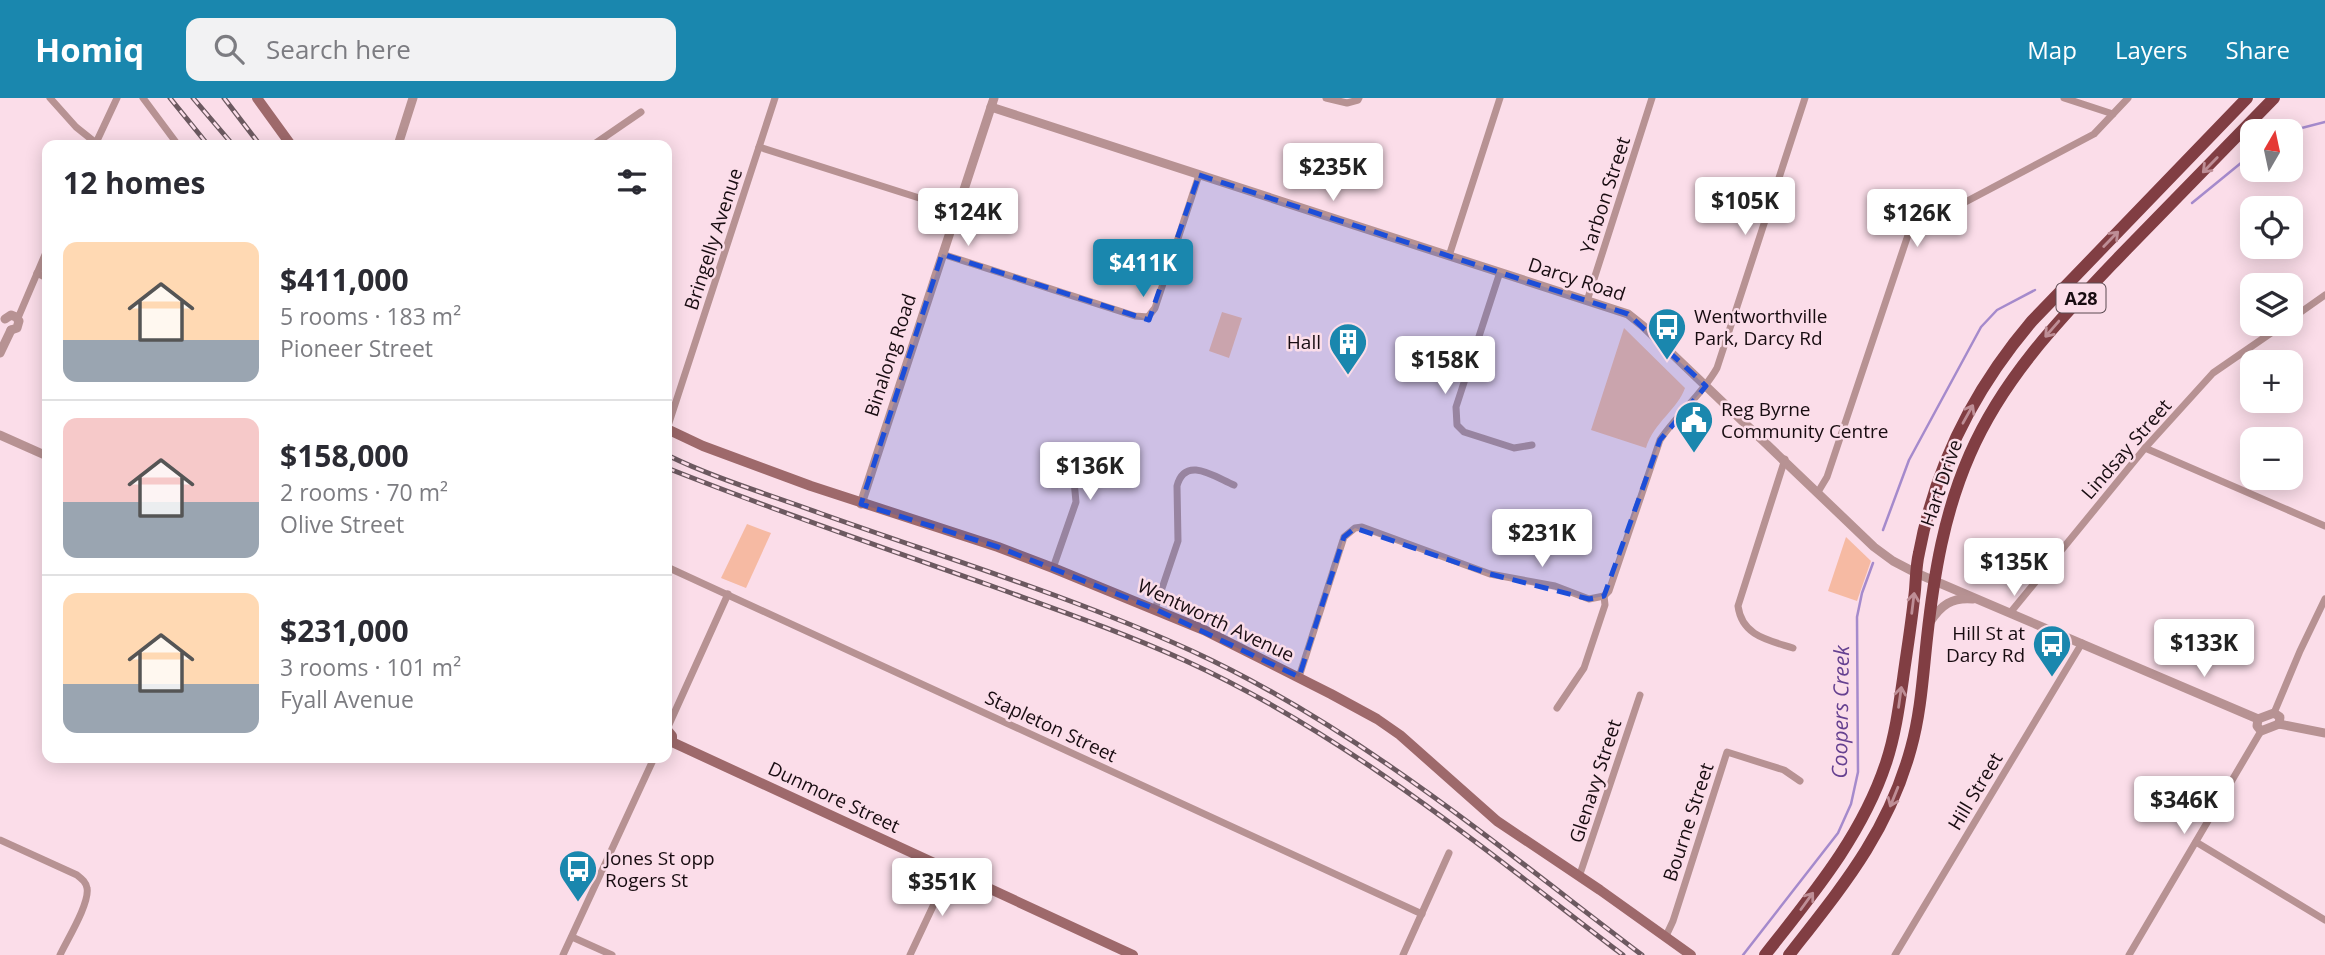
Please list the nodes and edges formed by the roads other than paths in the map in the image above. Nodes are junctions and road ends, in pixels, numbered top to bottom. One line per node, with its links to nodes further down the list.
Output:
1 (50, 98): 19 (street)
2 (117, 98): 20 (street)
3 (144, 98): 21 (street)
4 (257, 98): 22 (main road)
5 (413, 98): 23 (street)
6 (775, 98): 25 (street, Bringelly Avenue)
7 (1326, 98): 8 (street)
8 (1359, 98)
9 (1500, 98): 29 (street)
10 (1653, 98): 35 (street, Yarbon Street)
11 (1805, 98): 42 (street)
12 (2064, 98): 18 (street)
13 (2128, 98): 18 (street)
14 (2247, 98): 57 (highway, Hart Drive / A28, one-way to 14)
15 (2274, 98): 58 (highway, Hart Drive / A28, one-way to 58)
16 (993, 103): 26 (street, Darcy Road); 27 (street, Binalong Road)
17 (641, 112): 24 (street)
18 (2113, 114): 52 (street)
19 (91, 140)
20 (98, 140)
21 (171, 140)
22 (287, 140)
23 (400, 140)
24 (600, 140)
25 (760, 147): 27 (street); 43 (street, Bringelly Avenue)
26 (1199, 174): 28 (street); 29 (street, Darcy Road)
27 (957, 210): 28 (street, Binalong Road)
28 (942, 254): 53 (street, Binalong Road)
29 (1449, 256): 31 (street, Darcy Road)
30 (42, 262): 32 (street)
31 (1500, 272): 35 (street, Darcy Road); 46 (street)
32 (37, 273): 33 (street); 38 (street)
33 (42, 276)
34 (2325, 295): 36 (street)
35 (1587, 301): 42 (street, Darcy Road)
36 (2303, 311)
37 (2, 318): 38 (street); 39 (street)
38 (18, 318): 39 (street)
39 (11, 330): 41 (street)
40 (2267, 336): 47 (street, Lindsay Street)
41 (0, 354)
42 (1706, 386): 50 (street, Darcy Road); 60 (street)
43 (672, 414)
44 (672, 431): 53 (main road, Wentworth Avenue)
45 (0, 435): 48 (street)
46 (1532, 445)
47 (2146, 448): 54 (street); 64 (street, Lindsay Street)
48 (42, 454)
49 (1077, 457): 55 (street)
50 (1784, 459): 52 (street, Darcy Road); 67 (street)
51 (1234, 485): 63 (street)
52 (1818, 492): 57 (street, Darcy Road)
53 (861, 504): 55 (main road, Wentworth Avenue)
54 (2325, 526)
55 (1054, 568): 63 (main road, Wentworth Avenue)
56 (672, 569): 59 (street, Stapleton Street)
57 (1916, 573): 58 (street, Darcy Road); 96 (highway, Hart Drive / A28, one-way to 57)
58 (1934, 580): 62 (street, Darcy Road); 65 (highway, Hart Drive / A28)
59 (728, 594): 72 (street); 85 (street, Stapleton Street)
60 (1604, 596): 68 (street); 70 (street)
61 (2325, 599): 71 (street)
62 (1981, 600): 64 (street, Darcy Road); 65 (street)
63 (1155, 609): 68 (main road, Wentworth Avenue)
64 (2010, 613): 66 (street, Darcy Road)
65 (1929, 624): 97 (highway, Hart Drive / A28, one-way to 97)
66 (2082, 643): 73 (street, Darcy Road); 98 (street, Hill Street)
67 (1793, 648)
68 (1299, 677): 84 (main road, Wentworth Avenue)
69 (1640, 695): 84 (street, Glenavy Street)
70 (1557, 708)
71 (2274, 713): 73 (street); 74 (street)
72 (672, 718)
73 (2258, 719): 75 (street)
74 (2279, 724): 75 (street); 76 (street)
75 (2261, 731): 81 (street)
76 (2325, 733)
77 (672, 746): 83 (main road, Dunmore Street)
78 (652, 763): 88 (street)
79 (1800, 781): 87 (street, Bourne Street)
80 (0, 840): 89 (street)
81 (2196, 842): 86 (street); 99 (street)
82 (1449, 853): 85 (street)
83 (950, 870): 92 (street); 93 (main road, Dunmore Street)
84 (1580, 877): 87 (main road, Wentworth Avenue)
85 (1422, 914): 94 (street)
86 (2325, 920)
87 (1666, 936): 95 (main road, Wentworth Avenue)
88 (572, 937): 90 (street); 91 (street)
89 (60, 955)
90 (563, 955)
91 (612, 955)
92 (910, 955)
93 (1133, 955)
94 (1403, 955)
95 (1691, 955)
96 (1765, 955)
97 (1789, 955)
98 (1895, 955)
99 (2129, 955)

